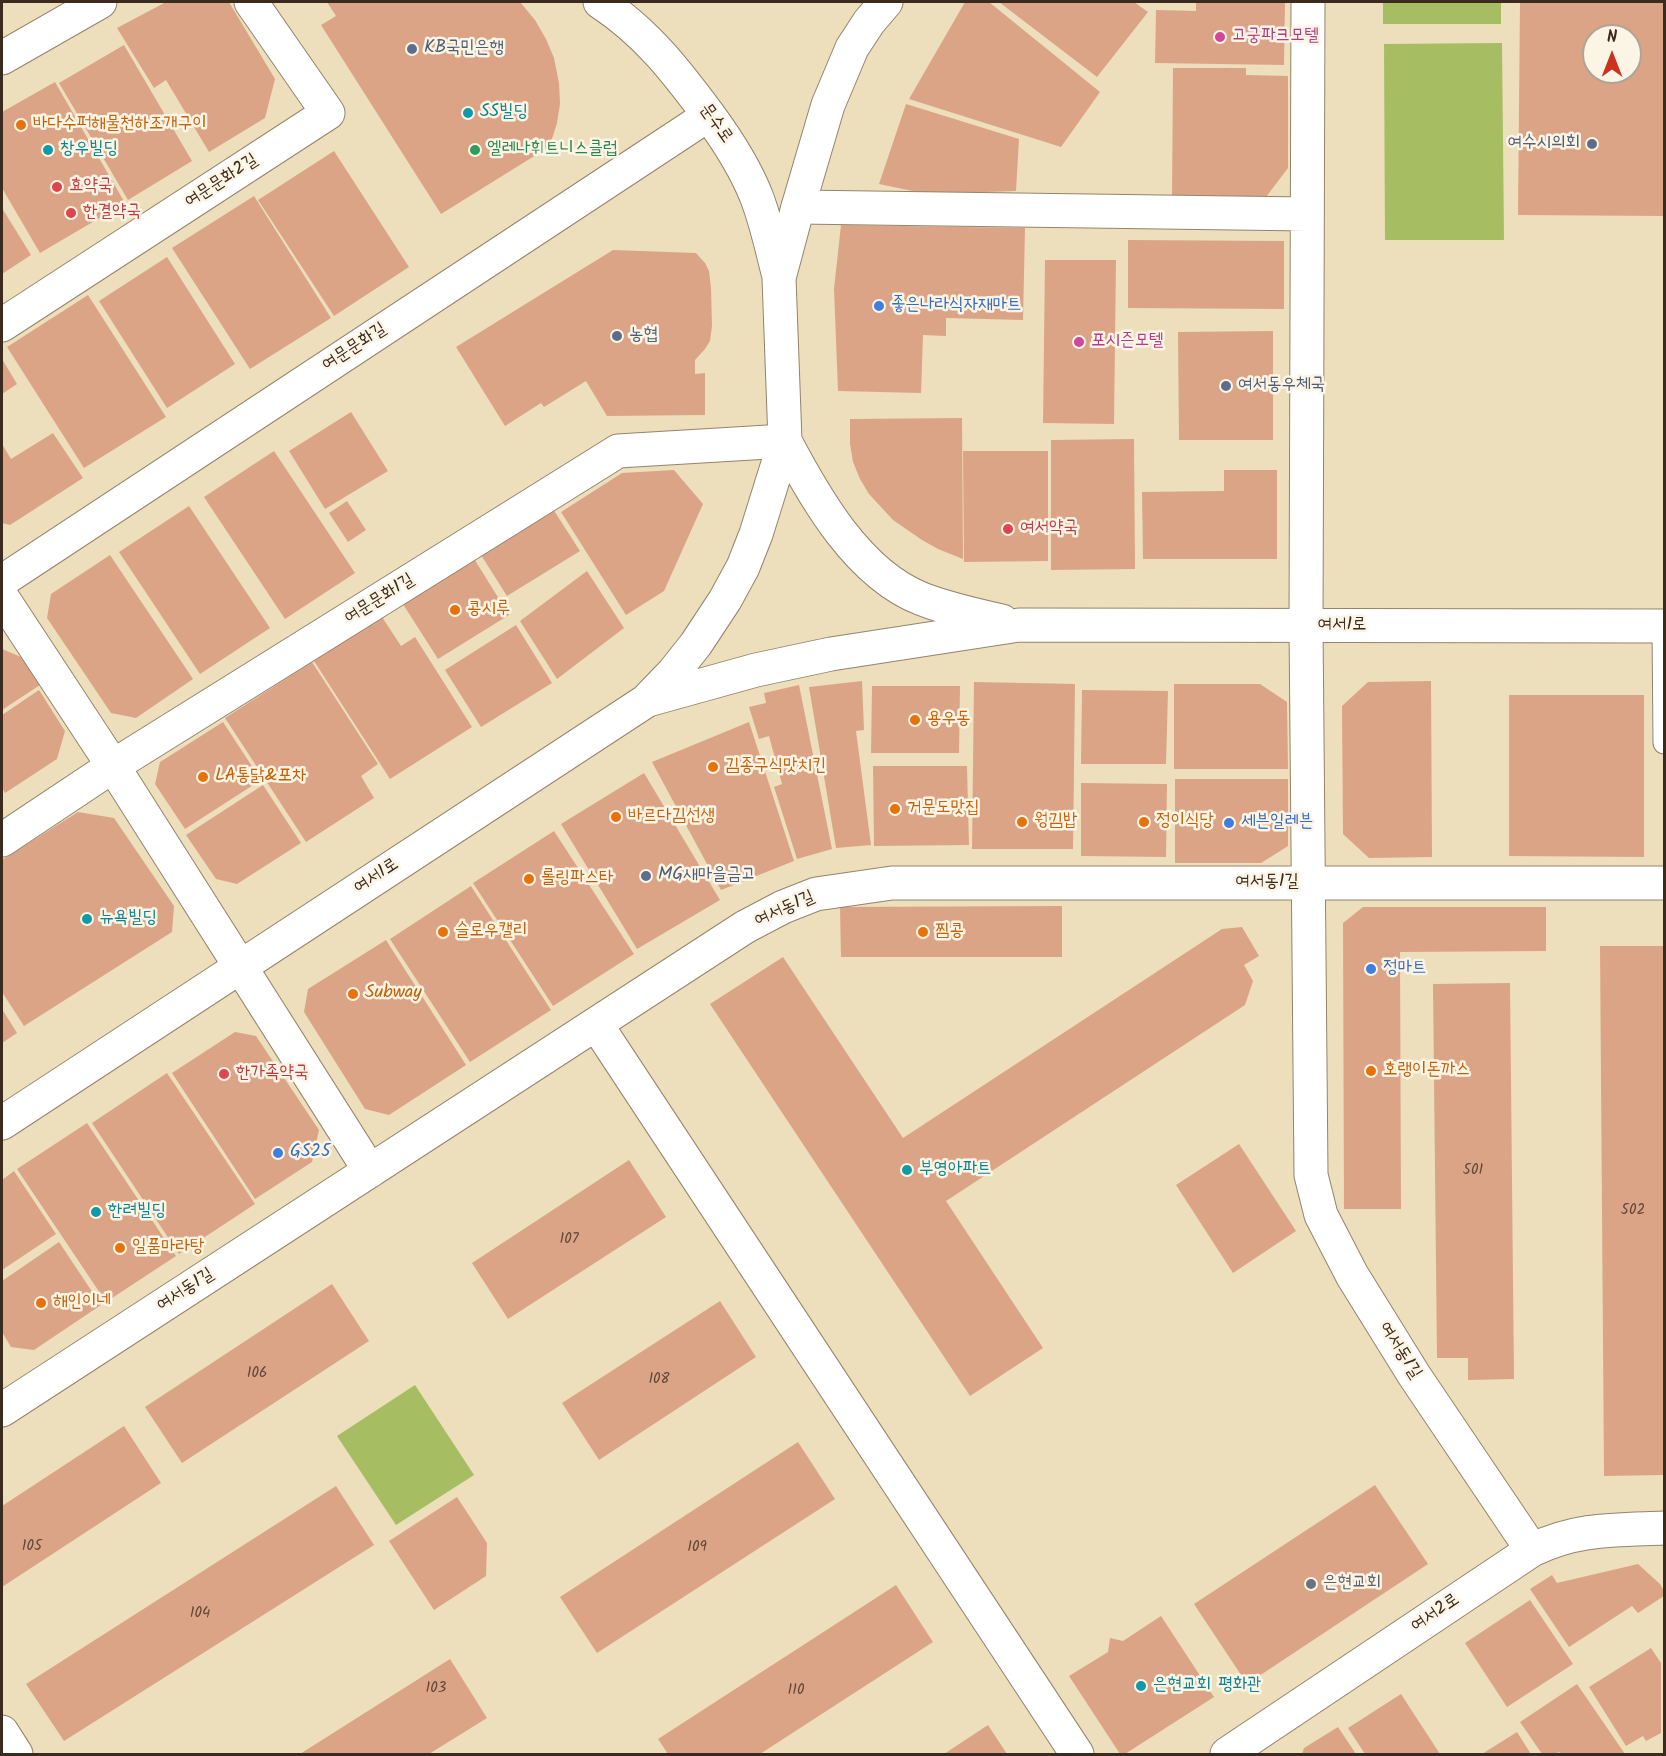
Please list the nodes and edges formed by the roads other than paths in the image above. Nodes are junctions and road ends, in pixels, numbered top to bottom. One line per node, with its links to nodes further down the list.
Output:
1 (100, 2): 6 (street)
2 (251, 2): 11 (street, 여문문화2길)
3 (600, 2): 7 (street, 문수로)
4 (886, 2): 8 (street)
5 (1308, 2): 9 (street, 여서동1길)
6 (2, 58)
7 (709, 115): 10 (street, 문수로); 13 (street, 여문문화길)
8 (798, 207): 9 (street); 10 (street)
9 (1307, 214): 16 (street, 여서동1길)
10 (779, 278): 12 (street)
11 (2, 326)
12 (784, 441): 15 (street); 18 (street, 여서1로); 20 (street, 여문문화1길)
13 (2, 581)
14 (2, 597): 20 (street)
15 (1019, 625): 16 (street, 여서1로); 18 (street)
16 (1306, 626): 17 (street, 여서1로); 22 (street, 여서동1길)
17 (1664, 626): 19 (lane)
18 (646, 701): 24 (street, 여서1로)
19 (1665, 743)
20 (113, 766): 21 (street, 여문문화1길); 24 (street)
21 (2, 840)
22 (1309, 883): 23 (street, 여서동1길); 25 (street, 여서동1길); 30 (street, 여서동1길)
23 (1665, 883)
24 (239, 967): 26 (street, 여서1로); 27 (street)
25 (596, 1024): 27 (street, 여서동1길); 34 (street)
26 (2, 1123)
27 (370, 1171): 28 (street, 여서동1길)
28 (2, 1410)
29 (1665, 1528): 30 (street, 여서2로)
30 (1532, 1550): 32 (street, 여서2로)
31 (2, 1732): 33 (street)
32 (1240, 1751)
33 (16, 1755)
34 (1077, 1755)

